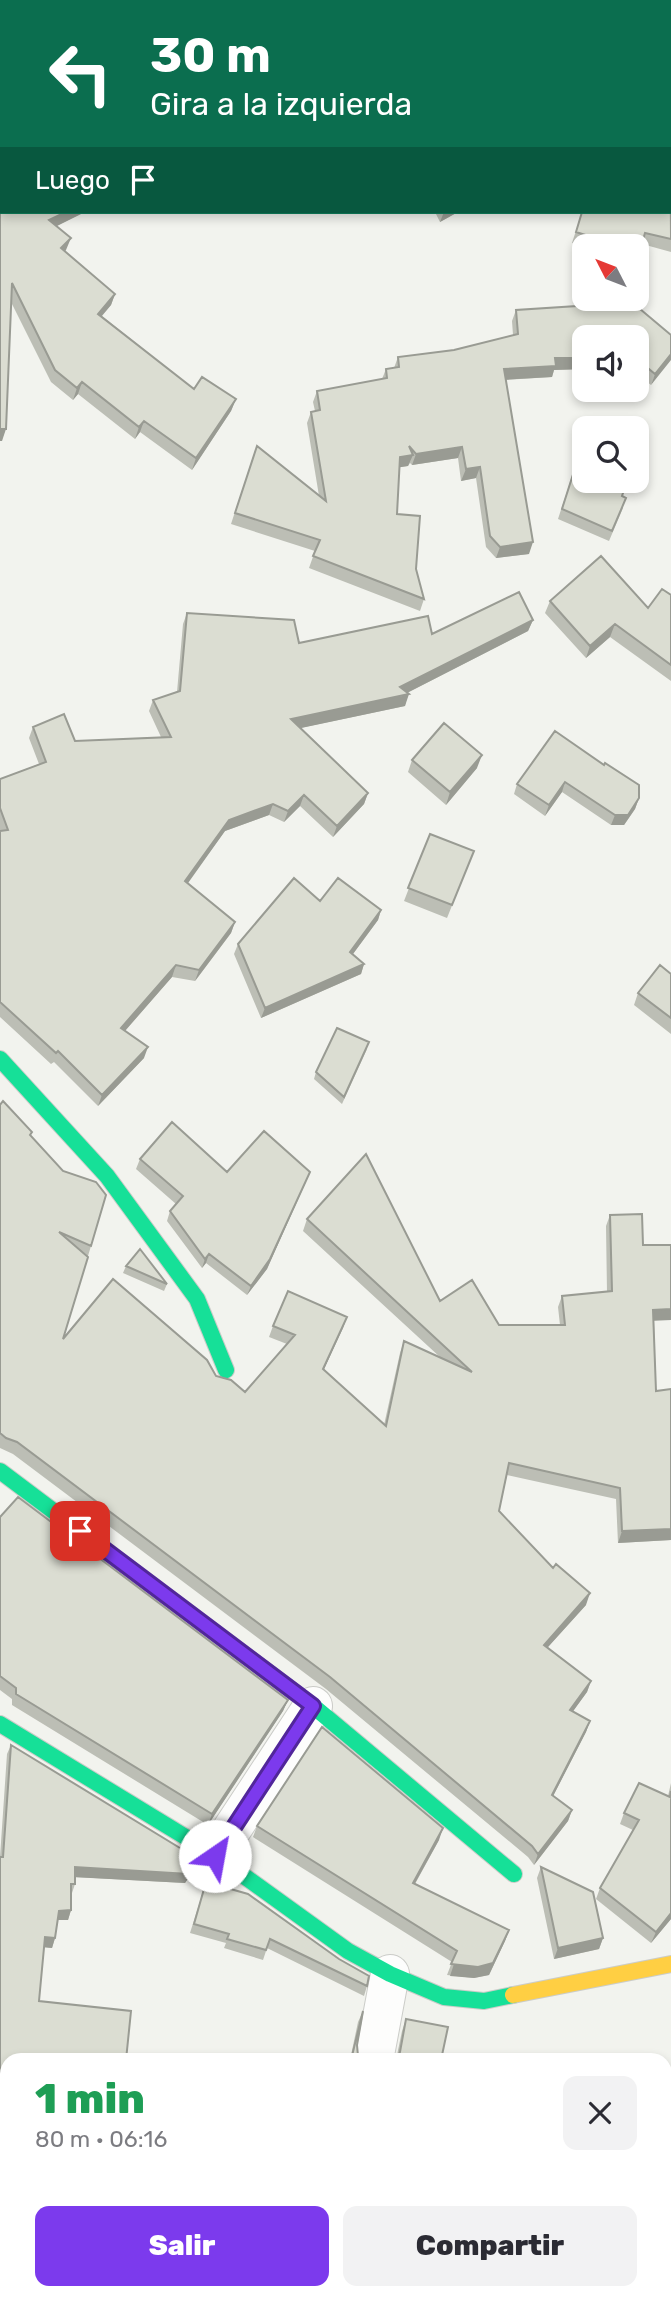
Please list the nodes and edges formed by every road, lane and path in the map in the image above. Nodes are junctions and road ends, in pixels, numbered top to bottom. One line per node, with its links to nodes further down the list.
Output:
1 (0, 1059): 2 (street)
2 (226, 1370)
3 (0, 1471): 4 (street)
4 (313, 1706): 6 (street); 7 (street)
5 (0, 1724): 6 (street)
6 (215, 1856): 9 (street)
7 (514, 1874)
8 (671, 1964): 9 (street)
9 (390, 1973): 10 (street)
10 (375, 2053)

